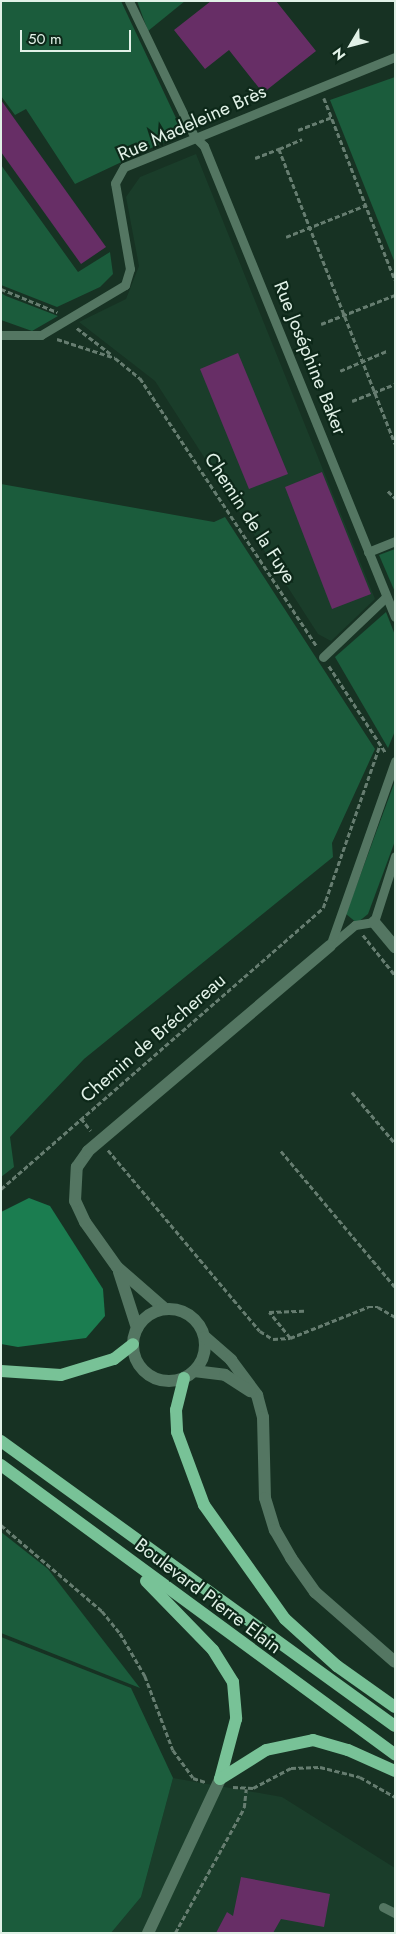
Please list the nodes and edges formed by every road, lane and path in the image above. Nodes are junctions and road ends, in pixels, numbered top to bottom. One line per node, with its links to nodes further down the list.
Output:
1 (129, 1): 6 (lane, Rue Joséphine Baker)
2 (395, 57): 6 (lane, Rue Madeleine Brès)
3 (324, 98): 4 (path)
4 (332, 117): 5 (path); 10 (path)
5 (298, 130)
6 (194, 136): 18 (lane, Rue Madeleine Brès); 29 (lane, Rue Joséphine Baker)
7 (302, 139): 8 (path)
8 (279, 149): 9 (path); 11 (path)
9 (255, 158)
10 (366, 205): 11 (path); 13 (path)
11 (310, 227): 12 (path); 15 (path)
12 (286, 236)
13 (395, 280)
14 (395, 295): 15 (path)
15 (344, 315): 16 (path); 20 (path)
16 (321, 324)
17 (1, 335): 18 (lane)
18 (40, 335): 33 (path, Chemin de la Fuye)
19 (387, 351): 20 (path)
20 (363, 362): 21 (path); 23 (path)
21 (340, 371)
22 (395, 384): 23 (path)
23 (374, 392): 24 (path); 25 (path)
24 (352, 400)
25 (395, 444)
26 (388, 491): 27 (path)
27 (395, 498)
28 (395, 542): 29 (lane)
29 (368, 552): 30 (lane, Rue Joséphine Baker)
30 (386, 597): 31 (lane); 32 (lane, Rue Joséphine Baker); 33 (lane)
31 (395, 603)
32 (395, 617)
33 (324, 657): 34 (path, Chemin de la Fuye)
34 (380, 744): 35 (path, Chemin de la Fuye); 37 (path)
35 (394, 763): 38 (lane)
36 (395, 856): 39 (lane)
37 (324, 908): 38 (path); 45 (path, Chemin de Bréchereau)
38 (340, 916): 41 (lane)
39 (374, 922): 40 (lane); 42 (street)
40 (355, 925): 41 (lane); 43 (path)
41 (330, 946): 46 (street)
42 (395, 946)
43 (395, 975)
44 (352, 1092): 47 (path)
45 (81, 1118): 46 (path); 49 (path, Chemin de Bréchereau)
46 (100, 1141): 50 (street); 57 (path)
47 (395, 1143)
48 (281, 1151): 51 (path)
49 (1, 1189)
50 (117, 1268): 52 (street); 55 (street)
51 (395, 1287)
52 (164, 1308): 55 (street); 56 (street)
53 (304, 1311): 57 (path)
54 (395, 1317): 57 (path)
55 (137, 1328): 58 (street)
56 (204, 1336): 60 (street); 61 (street)
57 (290, 1338)
58 (132, 1344): 59 (main road); 60 (street)
59 (1, 1370)
60 (189, 1375): 61 (street); 67 (main road)
61 (257, 1395): 66 (street)
62 (1, 1441): 68 (main road, Boulevard Pierre Elain)
63 (1, 1465): 65 (main road, Boulevard Pierre Elain)
64 (1, 1525): 71 (path)
65 (122, 1555): 69 (main road, Boulevard Pierre Elain); 71 (main road)
66 (395, 1662)
67 (395, 1707)
68 (395, 1726)
69 (395, 1754)
70 (395, 1771): 71 (main road)
71 (219, 1783): 72 (path); 76 (street)
72 (246, 1789): 73 (path); 77 (path)
73 (395, 1797)
74 (383, 1907): 75 (lane)
75 (395, 1913)
76 (148, 1933)
77 (174, 1933)

